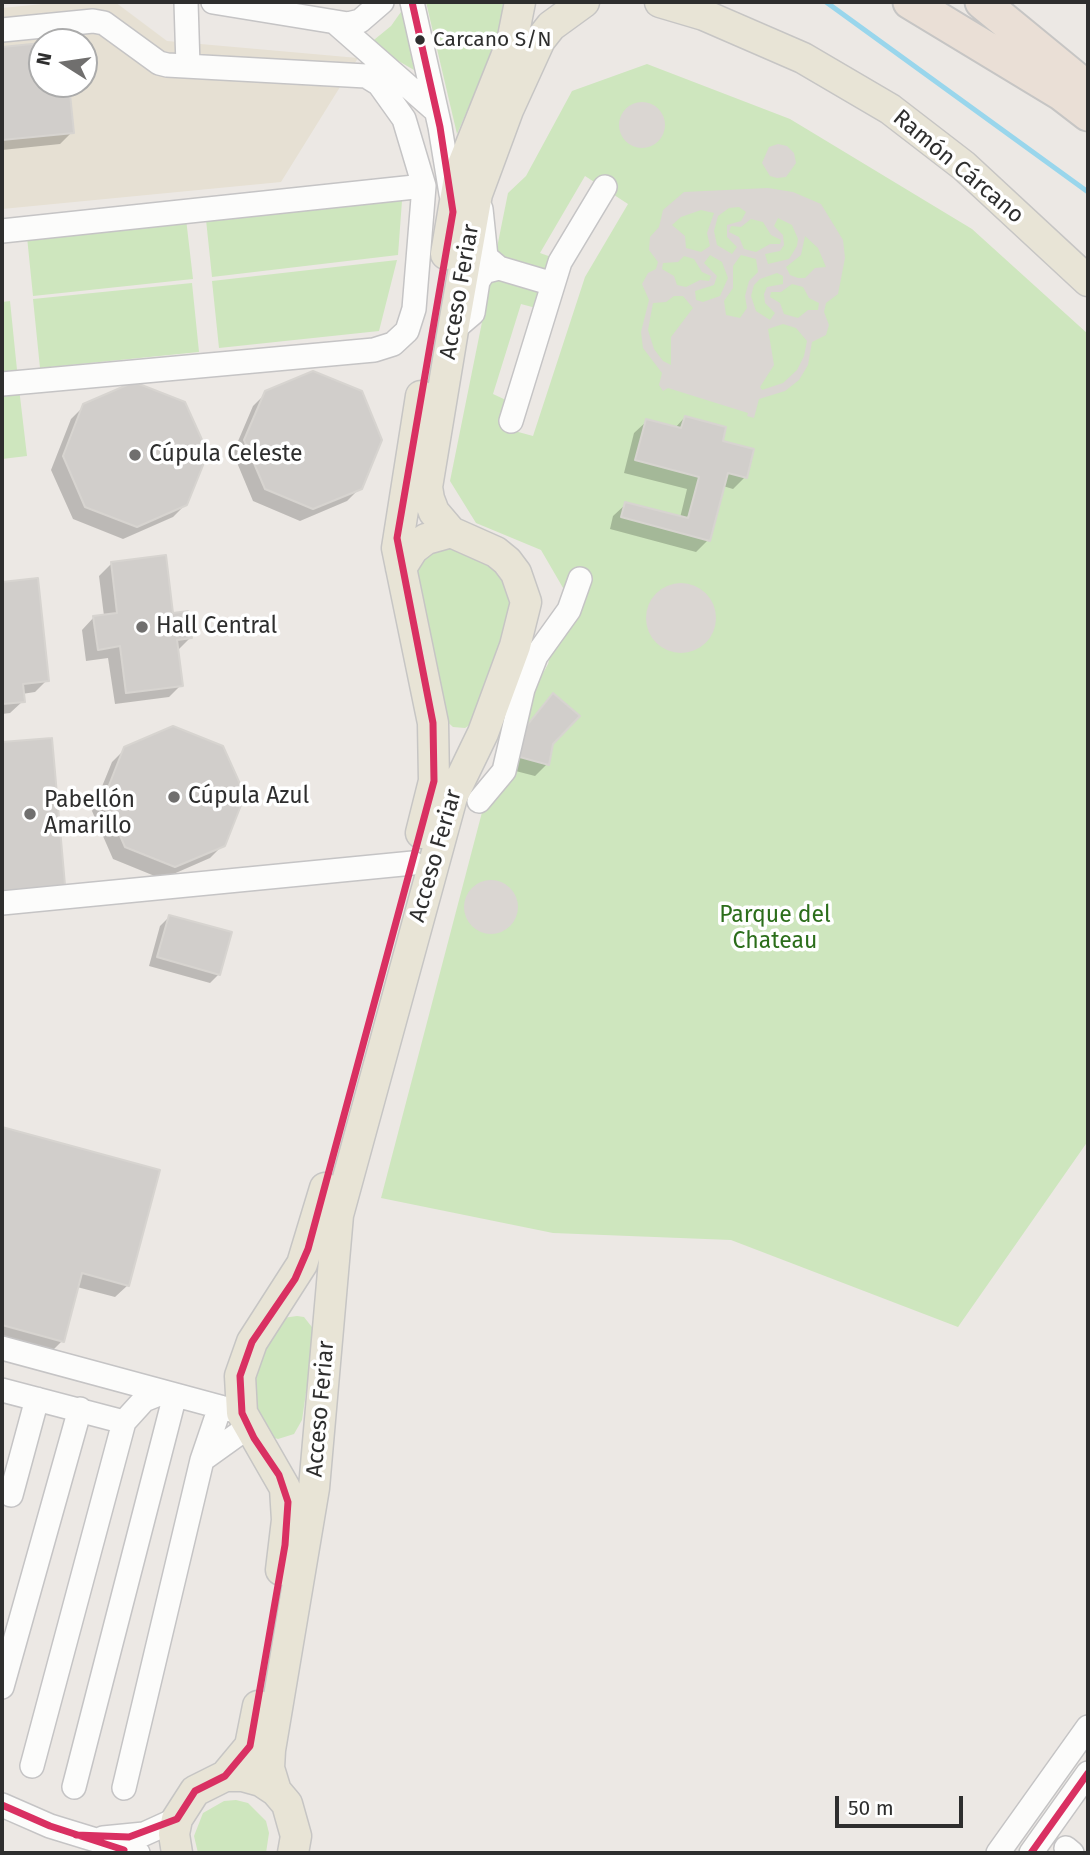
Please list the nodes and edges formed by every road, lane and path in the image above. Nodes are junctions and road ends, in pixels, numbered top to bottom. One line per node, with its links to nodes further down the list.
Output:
1 (186, 2): 14 (street)
2 (213, 2): 12 (street)
3 (382, 2): 12 (street)
4 (412, 2): 17 (street)
5 (520, 2): 21 (main road, Acceso Feriar)
6 (543, 2): 7 (main road)
7 (584, 2): 20 (main road, Acceso Feriar)
8 (660, 2): 11 (main road, Ramón Cárcano)
9 (910, 2): 16 (highway)
10 (982, 2): 15 (highway)
11 (691, 8): 24 (main road, Ramón Cárcano)
12 (337, 24): 17 (street)
13 (2, 30): 14 (street)
14 (188, 66): 18 (street)
15 (1088, 89)
16 (1088, 114)
17 (438, 119): 18 (street); 21 (street)
18 (421, 176): 22 (street); 27 (street)
19 (605, 187): 25 (street)
20 (477, 194): 23 (street); 26 (main road, Acceso Feriar)
21 (453, 212): 30 (main road, Acceso Feriar)
22 (2, 231)
23 (499, 268): 25 (street); 26 (street)
24 (1088, 281)
25 (553, 284): 28 (street)
26 (453, 330): 29 (main road, Acceso Feriar)
27 (2, 384)
28 (511, 421)
29 (451, 532): 30 (main road); 33 (main road, Acceso Feriar)
30 (401, 568): 32 (main road, Acceso Feriar)
31 (580, 579): 34 (street)
32 (433, 723): 33 (main road); 35 (main road, Acceso Feriar)
33 (483, 733): 38 (main road, Acceso Feriar)
34 (479, 801)
35 (413, 863): 36 (street); 37 (main road, Acceso Feriar)
36 (2, 903)
37 (275, 1308): 38 (main road); 44 (main road, Acceso Feriar)
38 (327, 1327): 46 (main road, Acceso Feriar)
39 (2, 1348): 41 (street)
40 (2, 1390): 42 (street)
41 (169, 1394): 44 (street); 45 (street); 55 (street)
42 (37, 1399): 43 (street); 49 (street)
43 (80, 1409): 45 (street); 50 (street)
44 (237, 1416): 47 (main road, Acceso Feriar); 48 (street); 48 (street)
45 (124, 1422): 52 (street)
46 (320, 1438): 47 (main road); 57 (main road, Acceso Feriar)
47 (266, 1453): 54 (main road, Acceso Feriar)
48 (202, 1460): 56 (street)
49 (11, 1495)
50 (2, 1687)
51 (1088, 1727): 64 (street)
52 (32, 1766)
53 (1088, 1773): 65 (street)
54 (225, 1776): 57 (main road); 59 (main road)
55 (74, 1787)
56 (124, 1787)
57 (276, 1791): 61 (main road)
58 (2, 1805): 60 (street)
59 (177, 1819): 60 (street); 63 (main road)
60 (76, 1835): 62 (street)
61 (295, 1848)
62 (138, 1853)
63 (177, 1853)
64 (998, 1853)
65 (1031, 1853)

